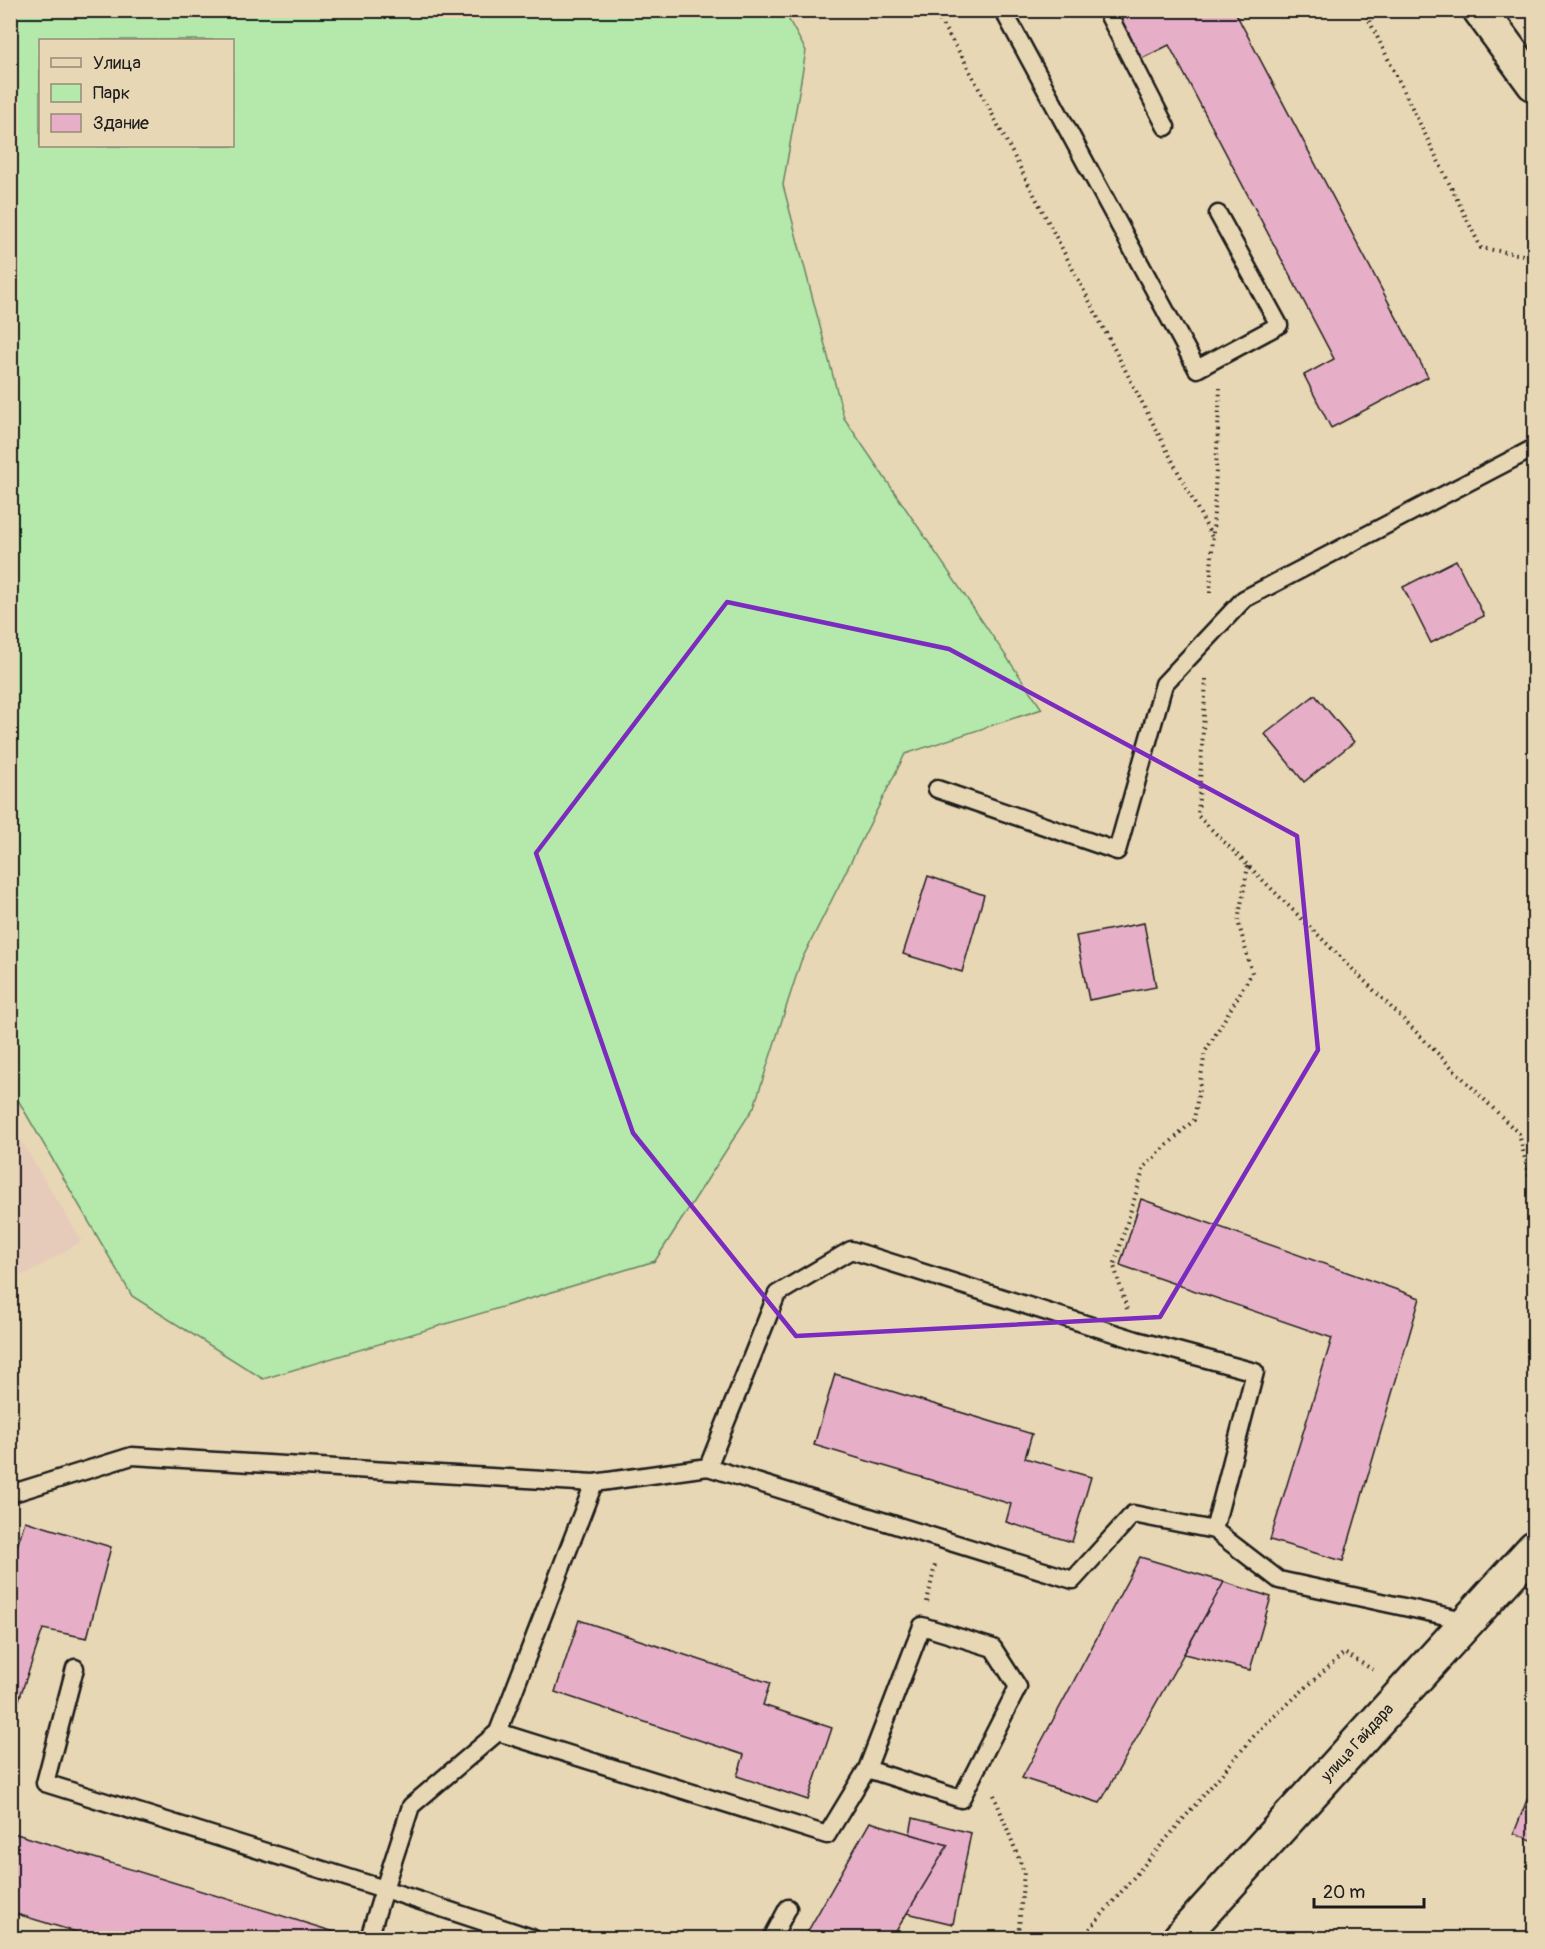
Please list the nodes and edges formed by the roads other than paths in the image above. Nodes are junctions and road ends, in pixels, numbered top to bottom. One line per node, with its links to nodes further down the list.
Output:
1 (1003, 10): 6 (lane)
2 (1106, 10): 5 (lane)
3 (1480, 10): 4 (street)
4 (1534, 84)
5 (1166, 127)
6 (1218, 214)
7 (1534, 448): 8 (lane)
8 (937, 789)
9 (708, 1467): 10 (lane); 12 (lane); 12 (lane)
10 (594, 1483): 11 (lane); 16 (lane)
11 (10, 1494)
12 (1214, 1530): 14 (lane)
13 (1534, 1552): 14 (street, улица Гайдара)
14 (1469, 1621): 23 (street, улица Гайдара)
15 (75, 1668): 18 (lane)
16 (498, 1732): 17 (lane); 18 (lane)
17 (867, 1770): 17 (lane)
18 (384, 1889): 20 (lane); 21 (lane)
19 (788, 1908): 22 (lane)
20 (369, 1938)
21 (532, 1938)
22 (772, 1938)
23 (1180, 1938)

